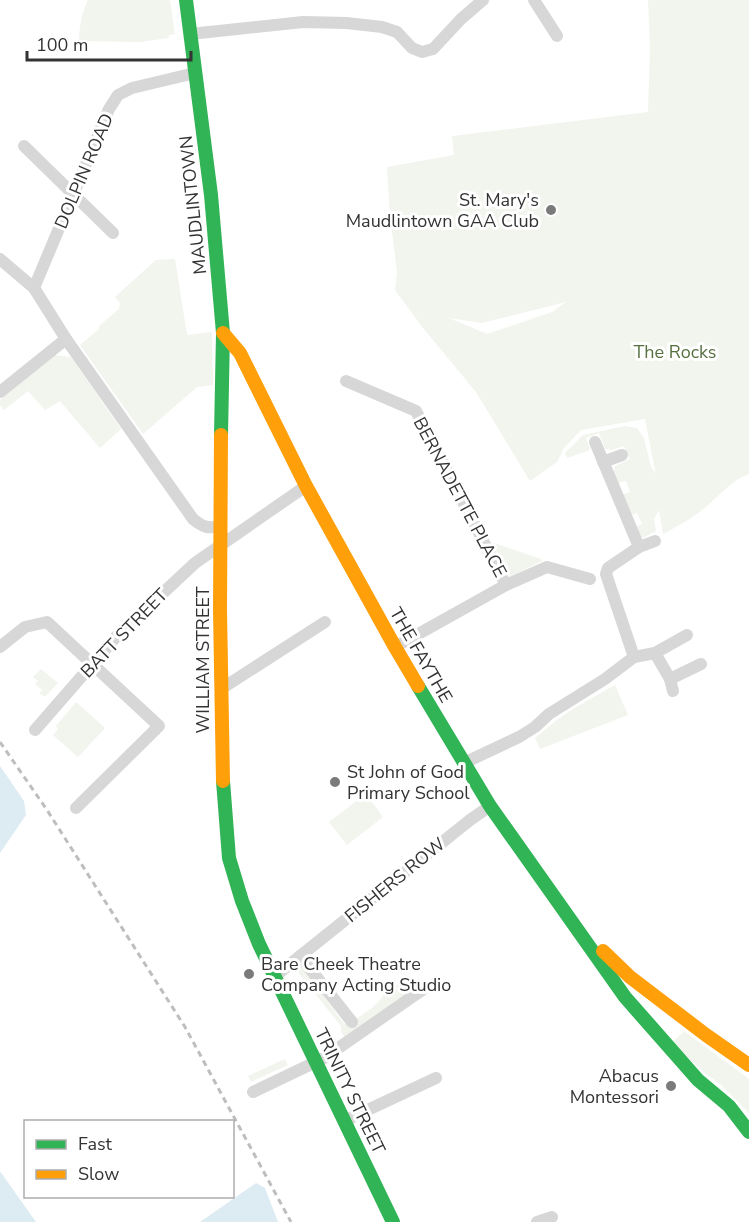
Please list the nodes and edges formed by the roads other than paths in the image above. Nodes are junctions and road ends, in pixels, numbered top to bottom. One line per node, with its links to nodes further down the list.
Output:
1 (186, 0): 4 (main road, MAUDLINTOWN)
2 (483, 0): 4 (street)
3 (534, 0): 5 (street)
4 (190, 34): 6 (main road, MAUDLINTOWN)
5 (557, 36)
6 (195, 73): 8 (street, DOLPIN ROAD); 12 (main road, MAUDLINTOWN)
7 (24, 146): 8 (street)
8 (73, 195): 9 (street); 11 (street, DOLPIN ROAD)
9 (113, 233)
10 (0, 259): 11 (street)
11 (33, 288): 13 (street)
12 (223, 333): 14 (main road, WILLIAM STREET); 15 (main road, THE FAYTHE)
13 (66, 339): 17 (street); 22 (street)
14 (222, 376): 15 (main road); 22 (main road, WILLIAM STREET)
15 (254, 381): 21 (main road, THE FAYTHE)
16 (346, 381): 27 (street, BERNADETTE PLACE)
17 (0, 392)
18 (595, 442): 20 (street)
19 (622, 455): 20 (street)
20 (603, 462): 25 (street)
21 (306, 486): 24 (street, BATT STREET); 31 (main road, THE FAYTHE)
22 (220, 526): 24 (main road, WILLIAM STREET)
23 (655, 541): 25 (street)
24 (221, 545): 34 (street, BATT STREET); 36 (main road, WILLIAM STREET)
25 (639, 547): 33 (street)
26 (590, 579): 27 (street, BERNADETTE PLACE)
27 (506, 585): 31 (street, BERNADETTE PLACE)
28 (325, 622): 36 (street)
29 (687, 635): 32 (street)
30 (0, 647): 34 (street)
31 (395, 647): 38 (main road, THE FAYTHE)
32 (655, 653): 33 (street); 35 (street)
33 (634, 657): 38 (street)
34 (92, 663): 37 (street, BATT STREET); 40 (street)
35 (701, 664)
36 (221, 688): 44 (main road, WILLIAM STREET)
37 (35, 730)
38 (464, 764): 39 (main road, THE FAYTHE)
39 (490, 806): 41 (main road, THE FAYTHE); 42 (street, FISHERS ROW)
40 (76, 808)
41 (581, 933): 43 (main road, THE FAYTHE); 45 (main road, THE FAYTHE)
42 (300, 956): 44 (street, FISHERS ROW); 48 (street)
43 (626, 973): 45 (main road); 47 (main road, THE FAYTHE)
44 (274, 977): 50 (main road, TRINITY STREET)
45 (612, 978): 49 (main road, THE FAYTHE)
46 (424, 988): 50 (street)
47 (667, 1005): 49 (main road); 51 (main road, THE FAYTHE)
48 (352, 1022)
49 (651, 1026): 55 (main road, THE FAYTHE)
50 (316, 1063): 53 (street); 54 (main road, TRINITY STREET)
51 (749, 1065)
52 (436, 1078): 54 (street)
53 (253, 1092)
54 (344, 1121): 57 (main road, TRINITY STREET)
55 (749, 1131)
56 (552, 1217): 58 (street)
57 (393, 1222)
58 (537, 1222)

